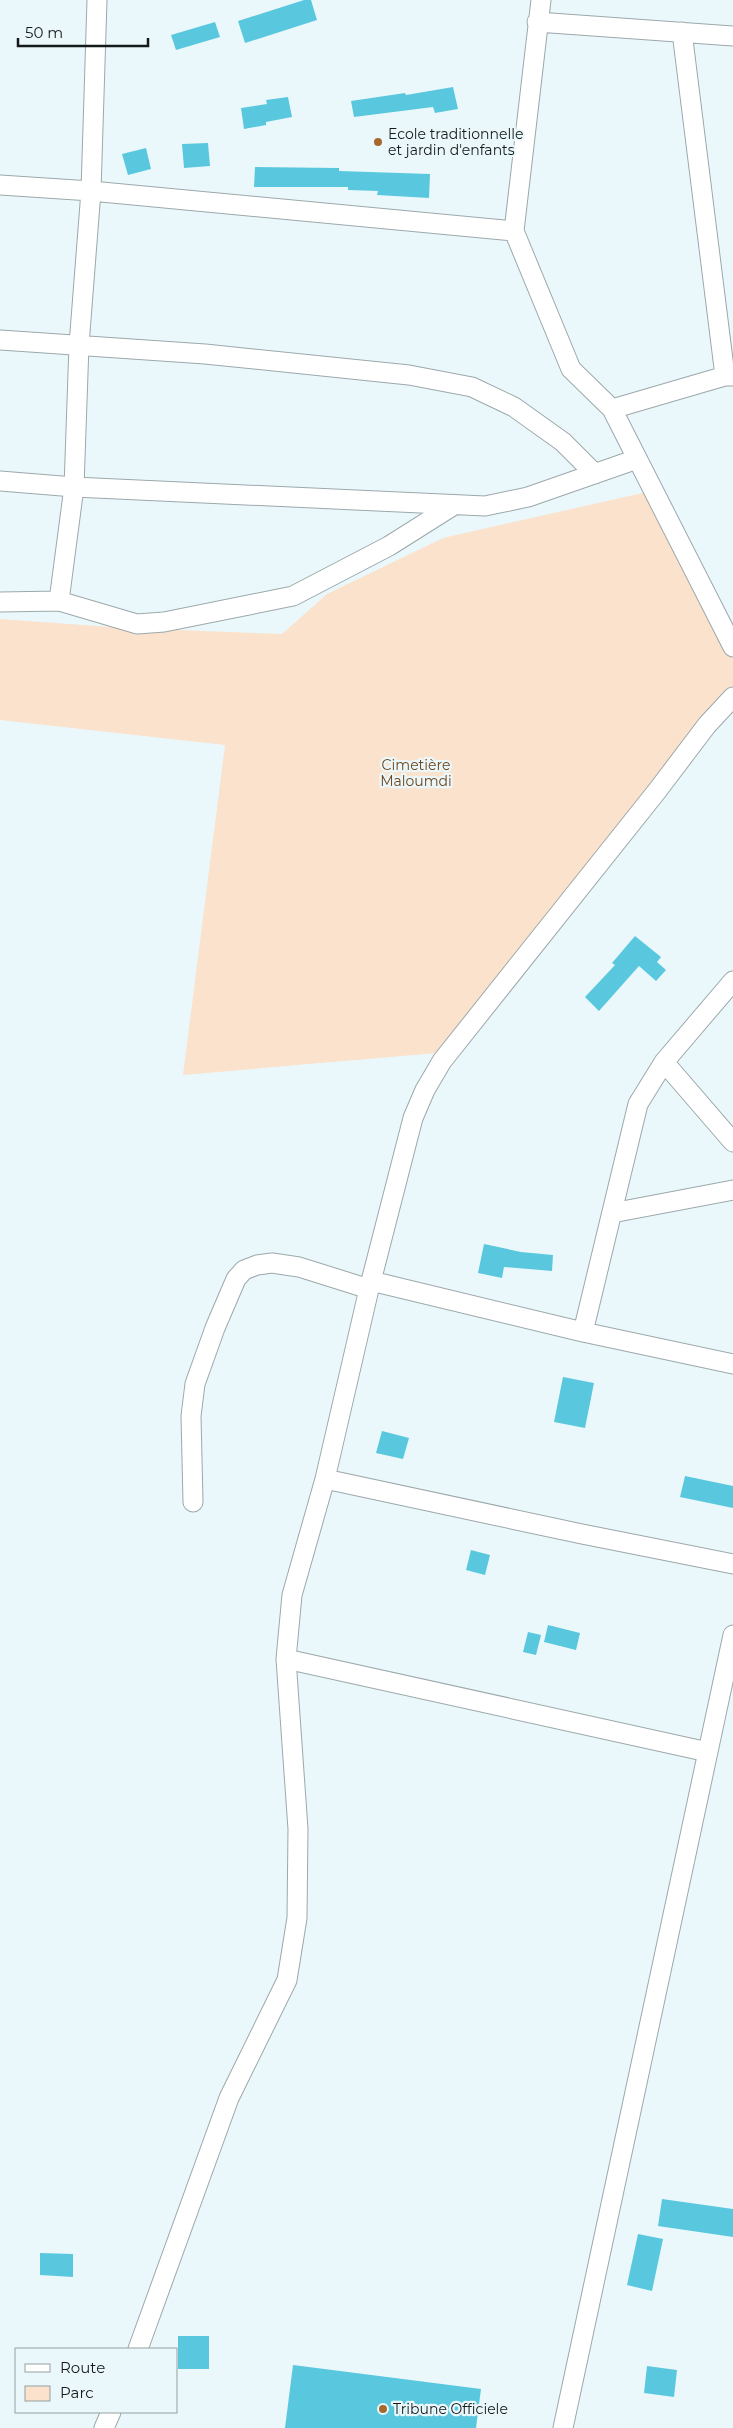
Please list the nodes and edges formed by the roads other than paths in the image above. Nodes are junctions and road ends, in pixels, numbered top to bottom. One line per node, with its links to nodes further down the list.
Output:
1 (97, 0): 7 (street)
2 (541, 0): 3 (street)
3 (537, 22): 4 (street); 8 (street)
4 (682, 32): 5 (street); 11 (street)
5 (733, 36)
6 (0, 185): 7 (street)
7 (90, 191): 8 (street); 10 (street)
8 (514, 230): 12 (street)
9 (0, 340): 10 (street)
10 (79, 345): 14 (street); 16 (street)
11 (729, 376): 12 (street)
12 (612, 409): 13 (street)
13 (637, 459): 14 (street); 20 (street)
14 (595, 474): 17 (street)
15 (0, 481): 16 (street)
16 (74, 487): 17 (street); 18 (street)
17 (454, 505): 18 (street)
18 (59, 601): 19 (street)
19 (0, 602)
20 (733, 647)
21 (733, 697): 27 (street)
22 (733, 981): 23 (street)
23 (664, 1062): 24 (street); 26 (street)
24 (733, 1142)
25 (733, 1190): 26 (street)
26 (612, 1213): 28 (street)
27 (370, 1285): 28 (street); 30 (street); 31 (street)
28 (584, 1332): 29 (street)
29 (733, 1364)
30 (325, 1479): 32 (street); 34 (street)
31 (193, 1502)
32 (733, 1564)
33 (733, 1635): 35 (street)
34 (286, 1659): 35 (street); 36 (street)
35 (708, 1752): 39 (street)
36 (138, 2348)
37 (111, 2413): 38 (street)
38 (104, 2428)
39 (563, 2428)

